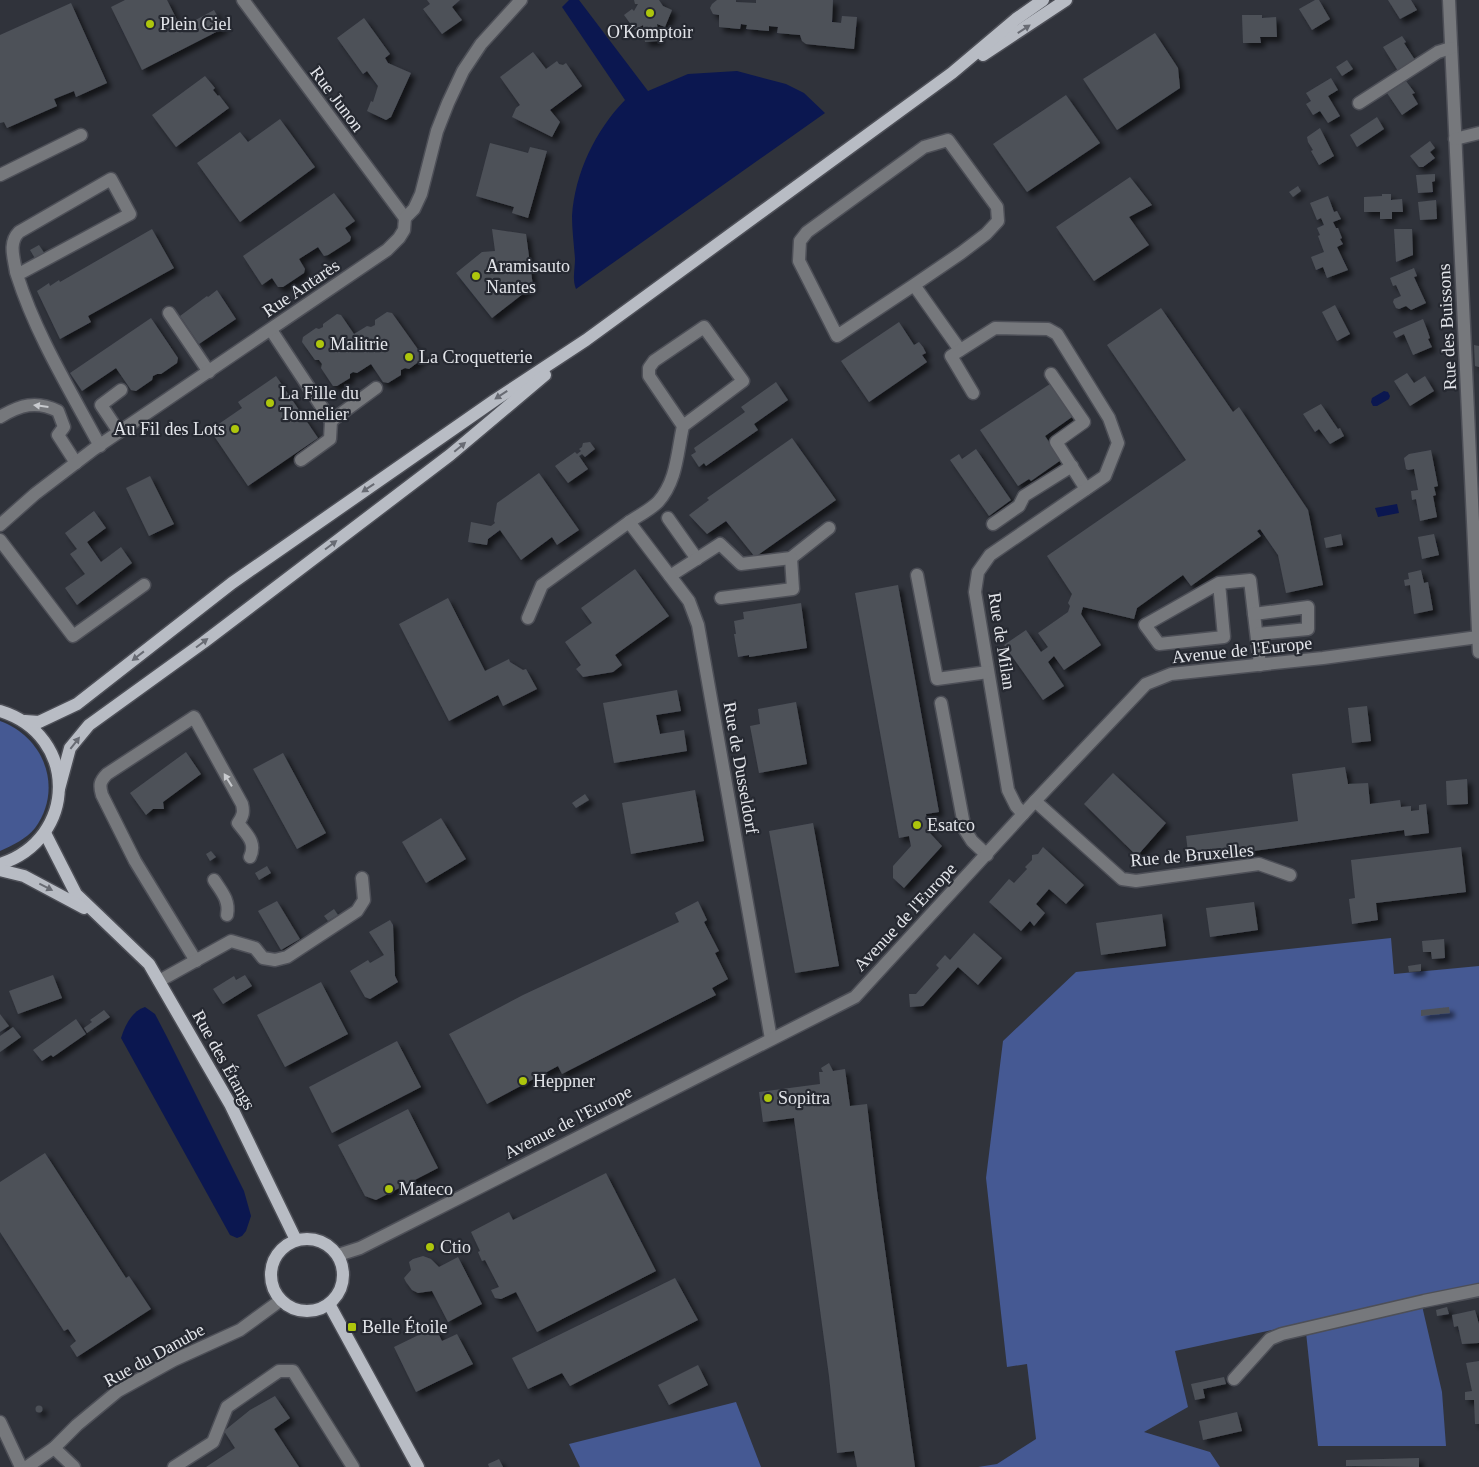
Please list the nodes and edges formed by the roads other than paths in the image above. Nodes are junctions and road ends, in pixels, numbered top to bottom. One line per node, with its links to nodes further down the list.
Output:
1 (243, 0): 13 (street, Rue Junon)
2 (521, 0): 13 (street, Rue Antarès)
3 (1043, 0): 7 (main road)
4 (1066, 0): 7 (main road, one-way to 4)
5 (1449, 0): 6 (street, Rue des Buissons)
6 (1451, 48): 8 (street); 11 (street, Rue des Buissons)
7 (952, 73): 18 (main road)
8 (1359, 103)
9 (1479, 133): 11 (street)
10 (81, 136): 12 (street)
11 (1455, 139): 25 (street, Rue des Buissons)
12 (0, 175)
13 (405, 218): 17 (street, Rue Antarès)
14 (17, 275): 14 (street); 30 (street)
15 (914, 285): 15 (street); 19 (street)
16 (169, 312): 20 (street)
17 (271, 330): 20 (street, Rue Antarès); 27 (street)
18 (586, 340): 57 (main road, one-way to 57); 58 (main road, one-way to 18)
19 (960, 350): 24 (street); 34 (street, Rue de Milan)
20 (209, 372): 29 (street, Rue Antarès)
21 (1051, 374): 33 (street)
22 (376, 388): 27 (street)
23 (121, 390): 29 (street)
24 (973, 393)
25 (1474, 403): 51 (street, Rue des Buissons)
26 (0, 417): 32 (street, one-way to 26)
27 (331, 421): 31 (street)
28 (683, 426): 28 (street); 36 (street)
29 (119, 432): 30 (street, Rue Antarès)
30 (100, 446): 32 (street, Rue Antarès)
31 (301, 460)
32 (76, 463): 38 (street, Rue Antarès)
33 (1072, 466): 34 (street); 37 (street)
34 (1086, 489): 54 (street, Rue de Milan)
35 (668, 518): 42 (street)
36 (629, 522): 44 (street, Rue de Dusseldorf); 49 (street)
37 (992, 524)
38 (0, 525)
39 (829, 528): 41 (street)
40 (0, 540): 46 (street)
41 (791, 558): 42 (street); 47 (street)
42 (697, 559): 44 (street)
43 (917, 575): 54 (street)
44 (670, 576): 73 (street, Rue de Dusseldorf)
45 (1219, 583): 45 (street); 48 (street)
46 (144, 586)
47 (721, 598)
48 (1254, 614): 50 (street); 50 (street)
49 (528, 618)
50 (1256, 634): 53 (street)
51 (1478, 638): 52 (street, Rue des Buissons); 53 (street, Avenue de l'Europe)
52 (1479, 652)
53 (1260, 665): 59 (street, Avenue de l'Europe)
54 (988, 672): 60 (street, Rue de Milan)
55 (941, 703): 62 (street)
56 (0, 711): 57 (main road)
57 (25, 722): 58 (main road)
58 (59, 789): 61 (main road)
59 (1035, 801): 60 (street, Avenue de l'Europe); 66 (street, Rue de Bruxelles)
60 (1023, 814): 62 (street, Avenue de l'Europe)
61 (45, 833): 64 (main road); 69 (main road, Rue des Étangs)
62 (987, 855): 73 (street, Avenue de l'Europe)
63 (250, 857): 71 (street, one-way to 71)
64 (0, 864)
65 (0, 870): 69 (main road, Rue des Étangs, one-way to 69)
66 (1290, 875)
67 (362, 878): 71 (street)
68 (214, 880): 70 (street)
69 (97, 915): 72 (main road, Rue des Étangs)
70 (227, 915)
71 (196, 960): 72 (street)
72 (159, 981): 74 (main road, Rue des Étangs)
73 (771, 1039): 75 (street, Avenue de l'Europe)
74 (296, 1240): 75 (main road); 77 (main road)
75 (338, 1256): 78 (main road)
76 (1479, 1290): 79 (street)
77 (281, 1300): 78 (main road); 81 (street, Rue du Danube)
78 (329, 1304): 87 (main road)
79 (1234, 1378)
80 (0, 1422): 83 (street)
81 (54, 1448): 82 (street, Rue du Danube); 84 (street)
82 (34, 1465)
83 (21, 1467)
84 (74, 1467)
85 (174, 1467): 86 (street)
86 (353, 1467)
87 (418, 1467)

